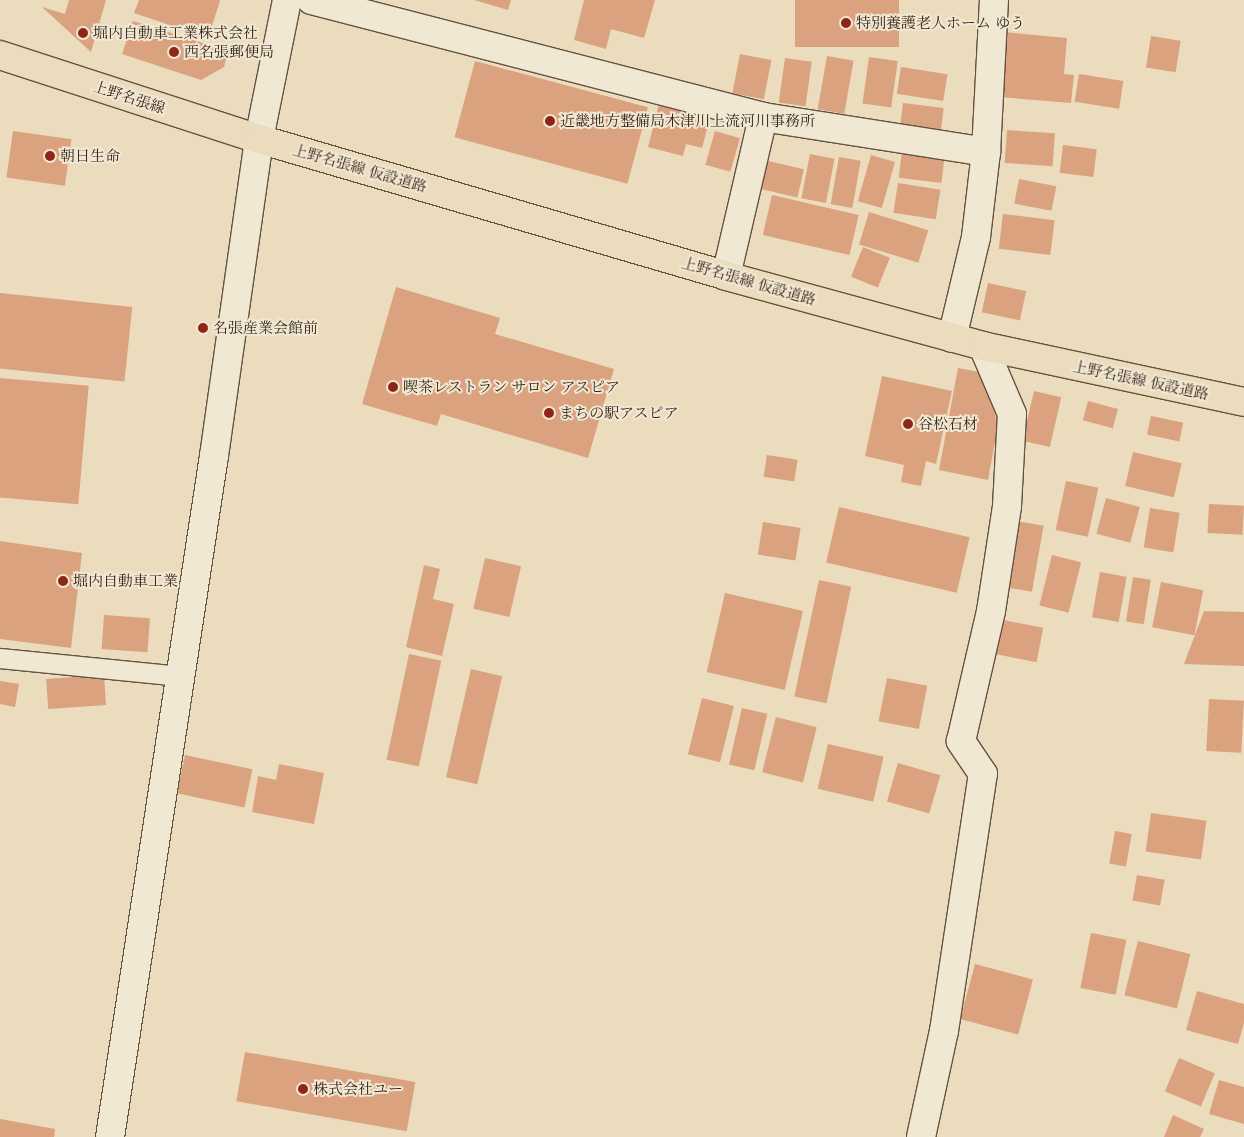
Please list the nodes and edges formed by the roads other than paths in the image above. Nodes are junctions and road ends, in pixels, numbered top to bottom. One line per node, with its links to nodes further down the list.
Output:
1 (286, 0): 6 (street)
2 (312, 0): 5 (street)
3 (994, 0): 7 (street)
4 (0, 56): 6 (main road, 上野名張線)
5 (764, 117): 7 (street); 8 (street)
6 (259, 139): 8 (main road, 上野名張線 仮設道路); 13 (street)
7 (986, 152): 9 (street)
8 (726, 276): 9 (main road, 上野名張線 仮設道路)
9 (952, 338): 10 (main road, 上野名張線 仮設道路)
10 (983, 346): 11 (main road, 上野名張線 仮設道路); 15 (street)
11 (1244, 402)
12 (0, 658): 13 (lane)
13 (181, 676): 14 (street)
14 (110, 1137)
15 (921, 1137)

